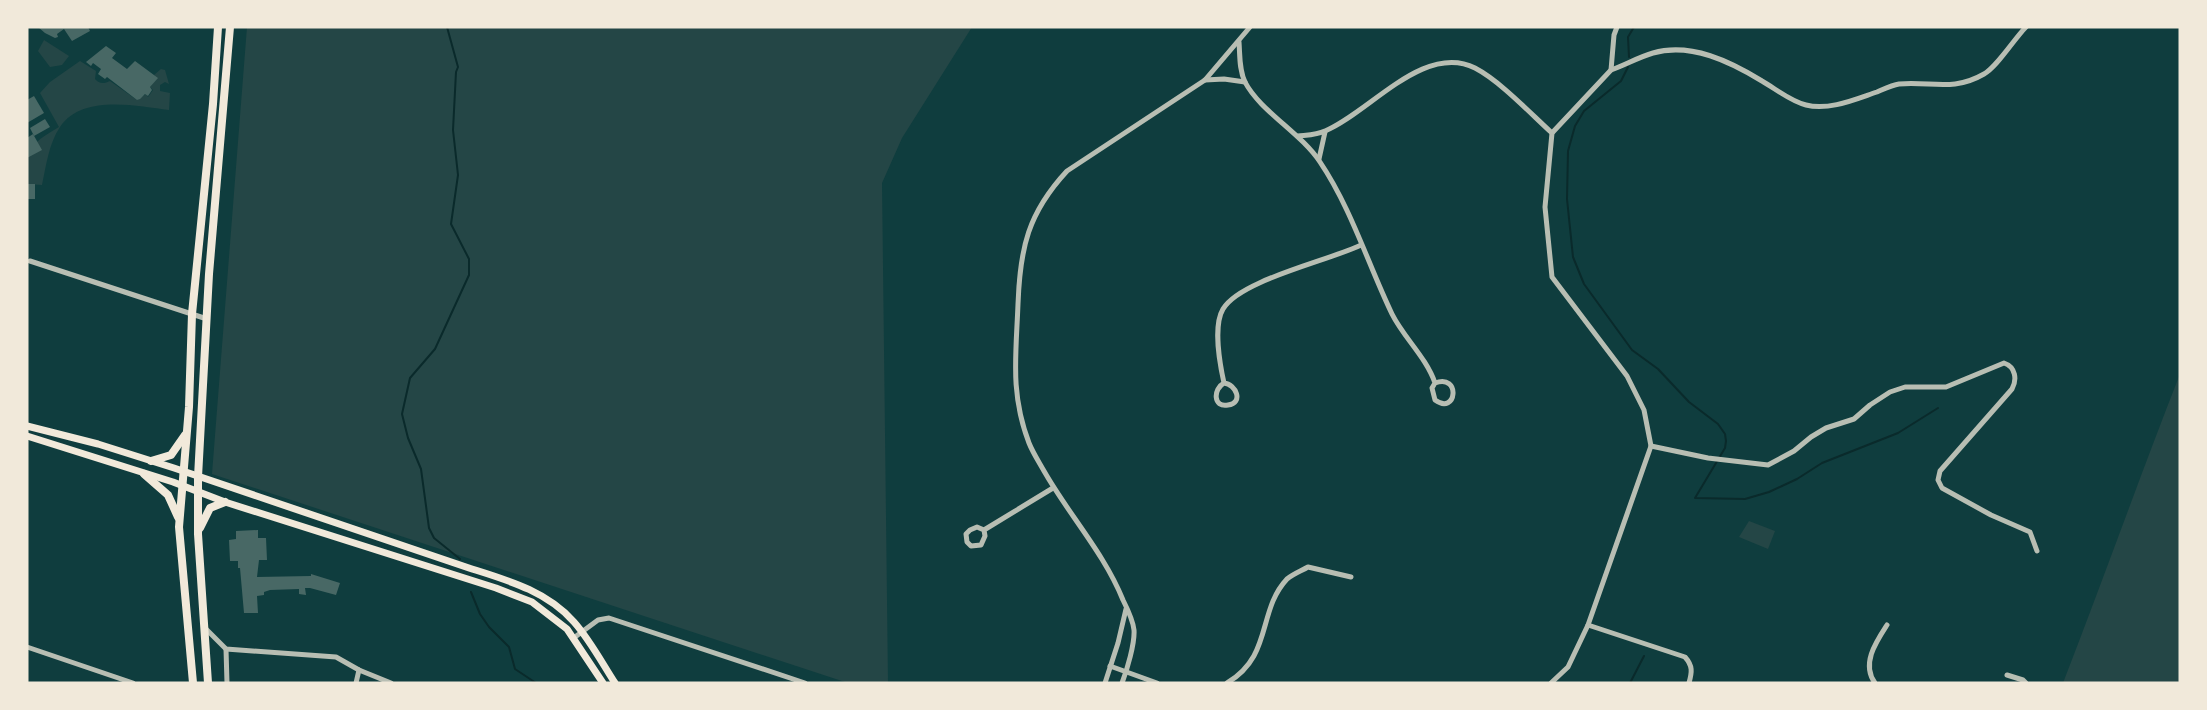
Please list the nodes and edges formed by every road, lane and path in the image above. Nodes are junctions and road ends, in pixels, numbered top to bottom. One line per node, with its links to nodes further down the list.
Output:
1 (218, 27): 16 (main road)
2 (230, 27): 17 (main road)
3 (1250, 27): 6 (street)
4 (1617, 27): 7 (street)
5 (2026, 27): 7 (street)
6 (1239, 42): 8 (street); 9 (street)
7 (1611, 70): 11 (street)
8 (1205, 80): 9 (street); 29 (street)
9 (1245, 82): 12 (street)
10 (1325, 132): 11 (street); 12 (street); 13 (street)
11 (1552, 133): 23 (street)
12 (1298, 136): 13 (street)
13 (1319, 160): 14 (street)
14 (1361, 245): 18 (street); 19 (street)
15 (30, 261): 16 (street)
16 (192, 314): 17 (street); 21 (main road)
17 (207, 319): 27 (main road)
18 (1224, 383): 18 (street)
19 (1435, 383): 19 (street)
20 (27, 426): 24 (main road)
21 (186, 432): 24 (main road); 25 (main road)
22 (27, 436): 26 (main road)
23 (1651, 446): 38 (street); 42 (street)
24 (151, 461): 25 (main road)
25 (183, 471): 27 (main road); 28 (main road)
26 (144, 474): 28 (main road); 33 (main road)
27 (198, 477): 30 (main road); 32 (main road)
28 (182, 486): 30 (main road); 33 (main road)
29 (1053, 488): 35 (street); 41 (street)
30 (198, 492): 31 (main road); 36 (main road)
31 (225, 502): 34 (main road); 36 (main road)
32 (297, 509): 34 (main road); 37 (main road)
33 (180, 522): 54 (main road)
34 (292, 523): 39 (main road)
35 (984, 530)
36 (198, 534): 44 (main road)
37 (389, 541): 39 (main road); 45 (main road)
38 (2037, 551)
39 (386, 553): 46 (main road)
40 (1351, 577): 65 (street)
41 (1126, 607): 49 (street); 51 (street)
42 (1588, 625): 66 (street); 67 (street)
43 (1887, 626): 68 (street)
44 (205, 628): 48 (street); 55 (main road)
45 (582, 632): 46 (street); 60 (main road); 61 (street)
46 (574, 637): 59 (main road)
47 (27, 647): 53 (street)
48 (226, 649): 50 (street); 56 (street)
49 (1110, 666): 51 (street); 62 (street)
50 (359, 670): 57 (street); 58 (street)
51 (1125, 673): 63 (street); 64 (street)
52 (2007, 675): 69 (street)
53 (134, 683)
54 (193, 683)
55 (208, 683)
56 (227, 683)
57 (356, 683)
58 (391, 683)
59 (603, 683)
60 (615, 683)
61 (806, 683)
62 (1105, 683)
63 (1122, 683)
64 (1157, 683)
65 (1227, 683)
66 (1551, 683)
67 (1689, 683)
68 (1875, 683)
69 (2026, 683)

